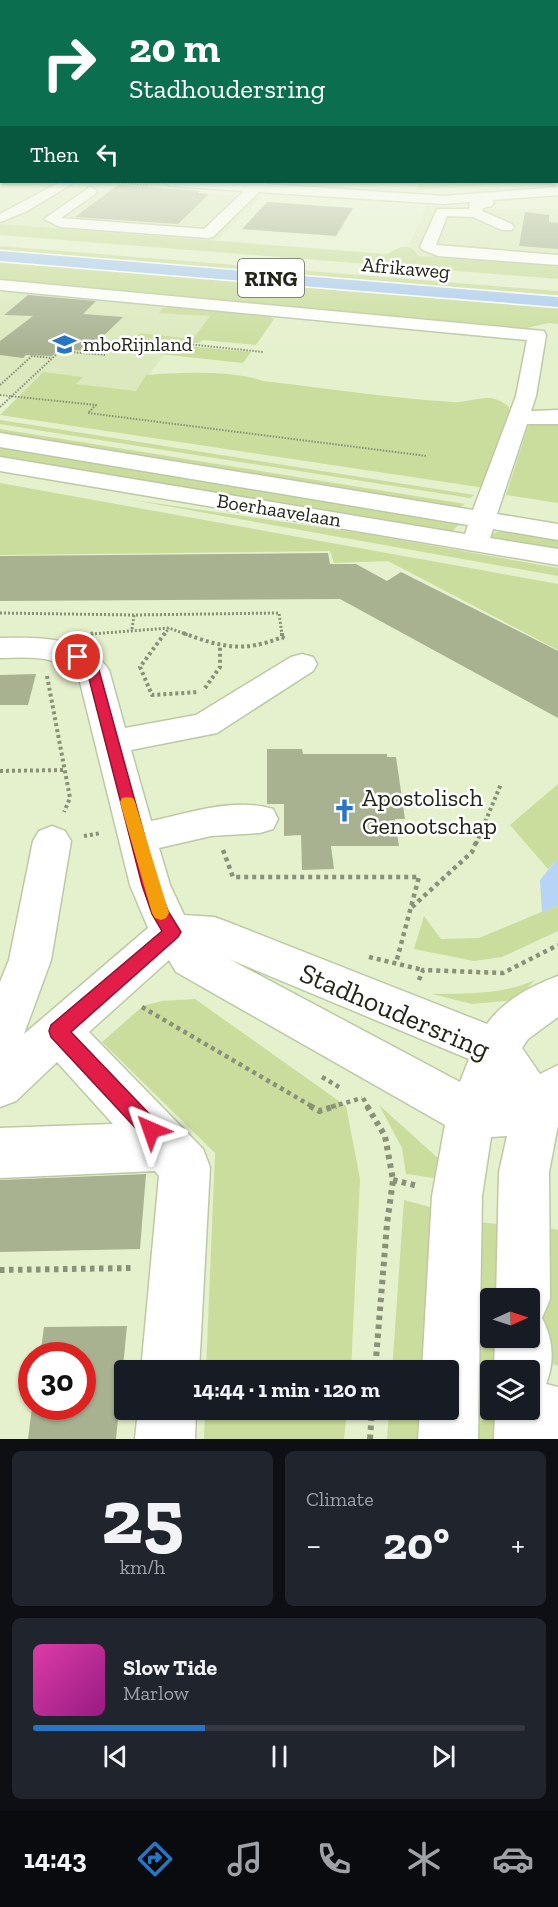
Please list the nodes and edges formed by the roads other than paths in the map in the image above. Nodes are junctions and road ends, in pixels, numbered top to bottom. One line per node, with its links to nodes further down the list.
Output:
1 (54, 217): 2 (street)
2 (225, 217)
3 (440, 217): 8 (street)
4 (484, 217): 5 (street)
5 (507, 227)
6 (0, 243): 11 (main road, Afrikaweg / RING)
7 (0, 256): 12 (main road, Afrikaweg / RING)
8 (558, 260)
9 (0, 285): 10 (street)
10 (22, 287): 13 (street); 15 (street)
11 (558, 287)
12 (558, 302)
13 (0, 304)
14 (558, 417): 15 (street)
15 (519, 418): 18 (street)
16 (0, 440): 18 (street, Boerhaavelaan)
17 (0, 464): 18 (street, Boerhaavelaan)
18 (479, 530): 19 (street, Boerhaavelaan); 20 (street, Boerhaavelaan)
19 (558, 532)
20 (558, 557)
21 (0, 648): 23 (street, Stadhoudersring)
22 (296, 653): 23 (street)
23 (112, 742): 25 (street, Stadhoudersring)
24 (260, 819): 25 (street)
25 (136, 833): 27 (street, Stadhoudersring)
26 (52, 841): 30 (street)
27 (172, 932): 29 (street); 31 (street, Stadhoudersring); 34 (street, Stadhoudersring)
28 (558, 995): 31 (street)
29 (58, 1031): 32 (street); 35 (street)
30 (0, 1038)
31 (496, 1048): 33 (street, Stadhoudersring); 34 (street)
32 (0, 1085)
33 (547, 1099): 34 (street); 37 (street)
34 (471, 1114): 44 (street)
35 (166, 1146): 36 (street); 38 (street)
36 (0, 1153)
37 (523, 1288)
38 (171, 1360)
39 (540, 1413): 40 (street)
40 (558, 1416)
41 (166, 1420): 43 (street)
42 (525, 1420): 45 (street)
43 (165, 1439)
44 (448, 1439)
45 (524, 1439)

